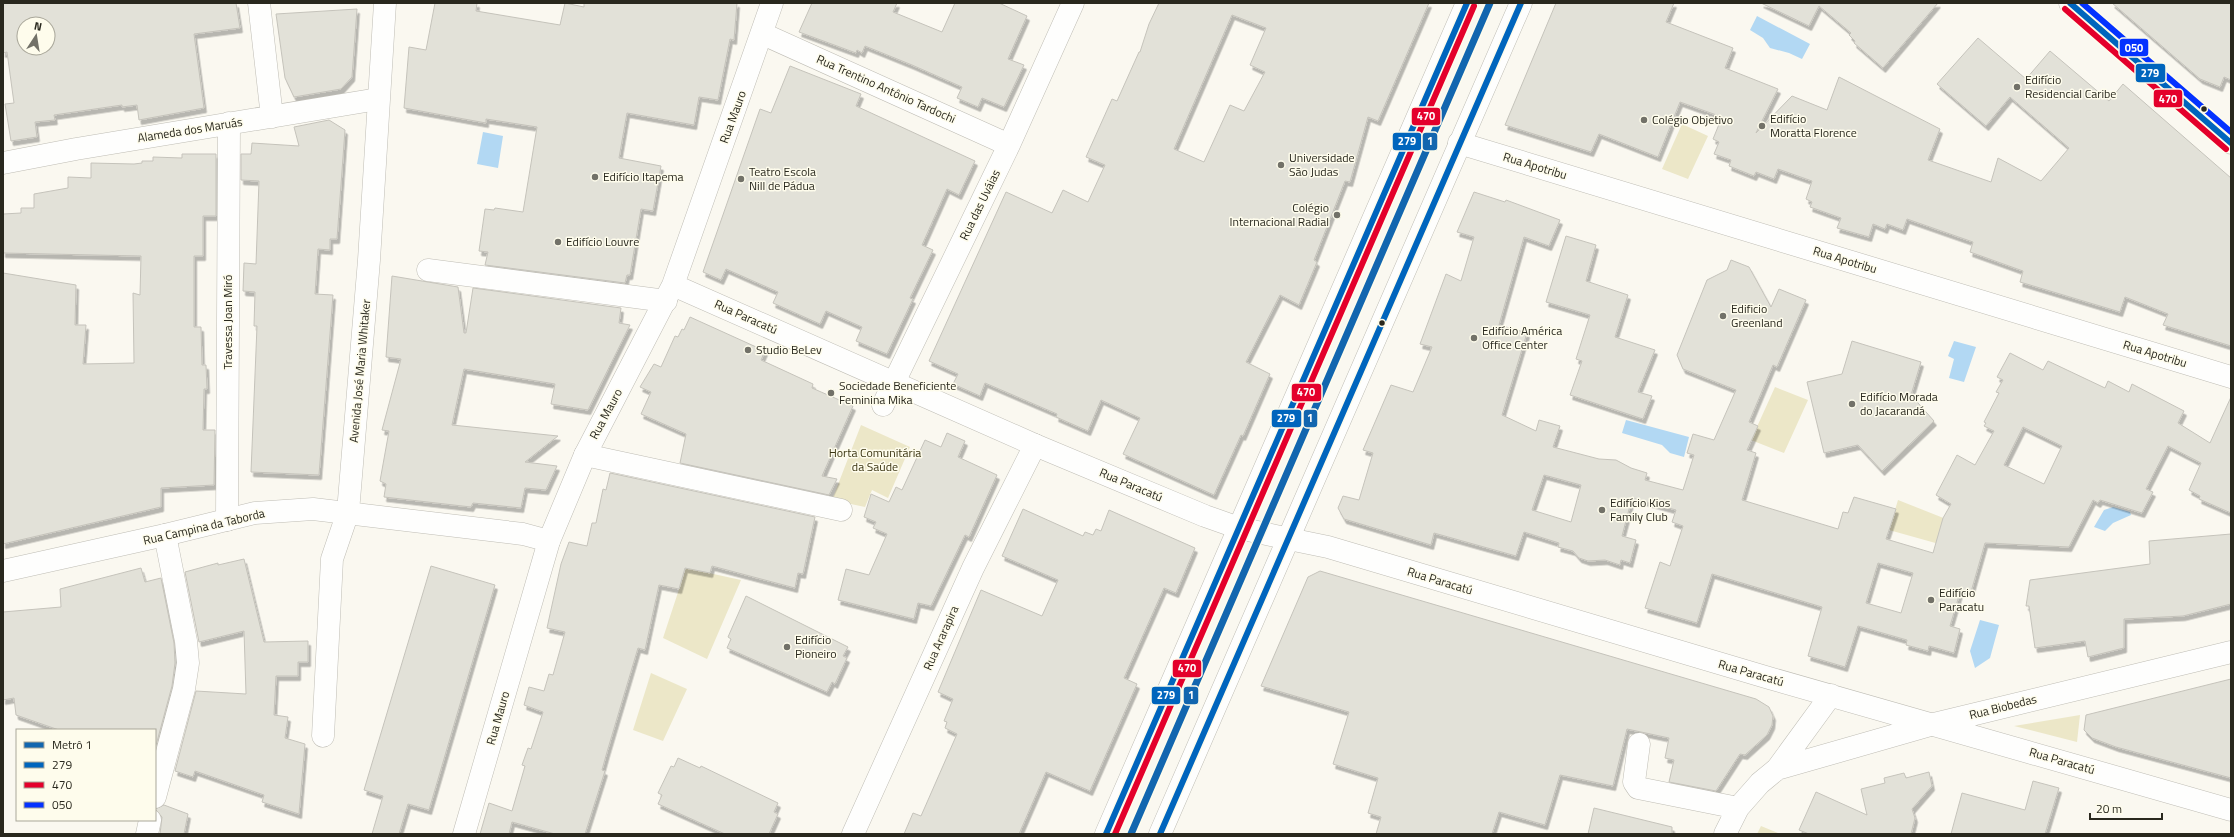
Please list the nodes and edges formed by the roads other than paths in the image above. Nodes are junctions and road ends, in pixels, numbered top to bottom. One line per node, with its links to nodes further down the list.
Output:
1 (259, 3): 10 (street)
2 (385, 3): 9 (street, Avenida José Maria Whitaker)
3 (772, 3): 8 (street, Rua Mauro)
4 (1073, 3): 14 (street, Rua das Uváias)
5 (1467, 3): 26 (street)
6 (1521, 3): 12 (street)
7 (2070, 3): 13 (street)
8 (763, 34): 14 (street, Rua Trentino Antônio Tardochi); 17 (street, Rua Mauro)
9 (378, 99): 10 (street, Alameda dos Maruás); 24 (street, Avenida José Maria Whitaker)
10 (272, 117): 11 (street, Alameda dos Maruás)
11 (229, 123): 15 (street, Alameda dos Maruás); 25 (street, Travessa Joan Miró)
12 (1459, 143): 18 (street, Rua Apotribu); 28 (street)
13 (2231, 143)
14 (1009, 145): 19 (street, Rua das Uváias)
15 (3, 163)
16 (428, 270): 17 (street, Rua Paracatú)
17 (670, 293): 19 (street, Rua Paracatú); 22 (street, Rua Mauro)
18 (2231, 377)
19 (895, 383): 20 (street, Rua das Uváias); 21 (street, Rua Paracatú)
20 (883, 405)
21 (1035, 445): 26 (street, Rua Paracatú); 43 (street, Rua Ararapira)
22 (585, 455): 23 (street); 29 (street, Rua Mauro)
23 (841, 510)
24 (348, 512): 25 (street, Rua Campina da Taborda); 29 (street, Rua Campina da Taborda); 34 (street, Avenida José Maria Whitaker)
25 (227, 520): 27 (street, Rua Campina da Taborda)
26 (1239, 528): 28 (street, Rua Paracatú); 44 (street)
27 (165, 535): 30 (street, Rua Campina da Taborda); 37 (street)
28 (1289, 539): 32 (street, Rua Paracatú); 45 (street)
29 (549, 541): 42 (street, Rua Mauro)
30 (3, 571)
31 (2231, 652): 33 (street, Rua Biobedas)
32 (1831, 695): 33 (street, Rua Paracatú); 36 (street, Rua Biobedas)
33 (1934, 724): 36 (street, Rua Biobedas); 39 (street, Rua Paracatú)
34 (323, 736)
35 (1640, 744): 38 (street)
36 (1777, 769): 38 (street, Rua Biobedas)
37 (156, 792)
38 (1738, 808): 46 (street, Rua Biobedas)
39 (2231, 810)
40 (150, 821): 41 (street)
41 (147, 834)
42 (464, 834)
43 (853, 834)
44 (1106, 834)
45 (1160, 834)
46 (1725, 834)

